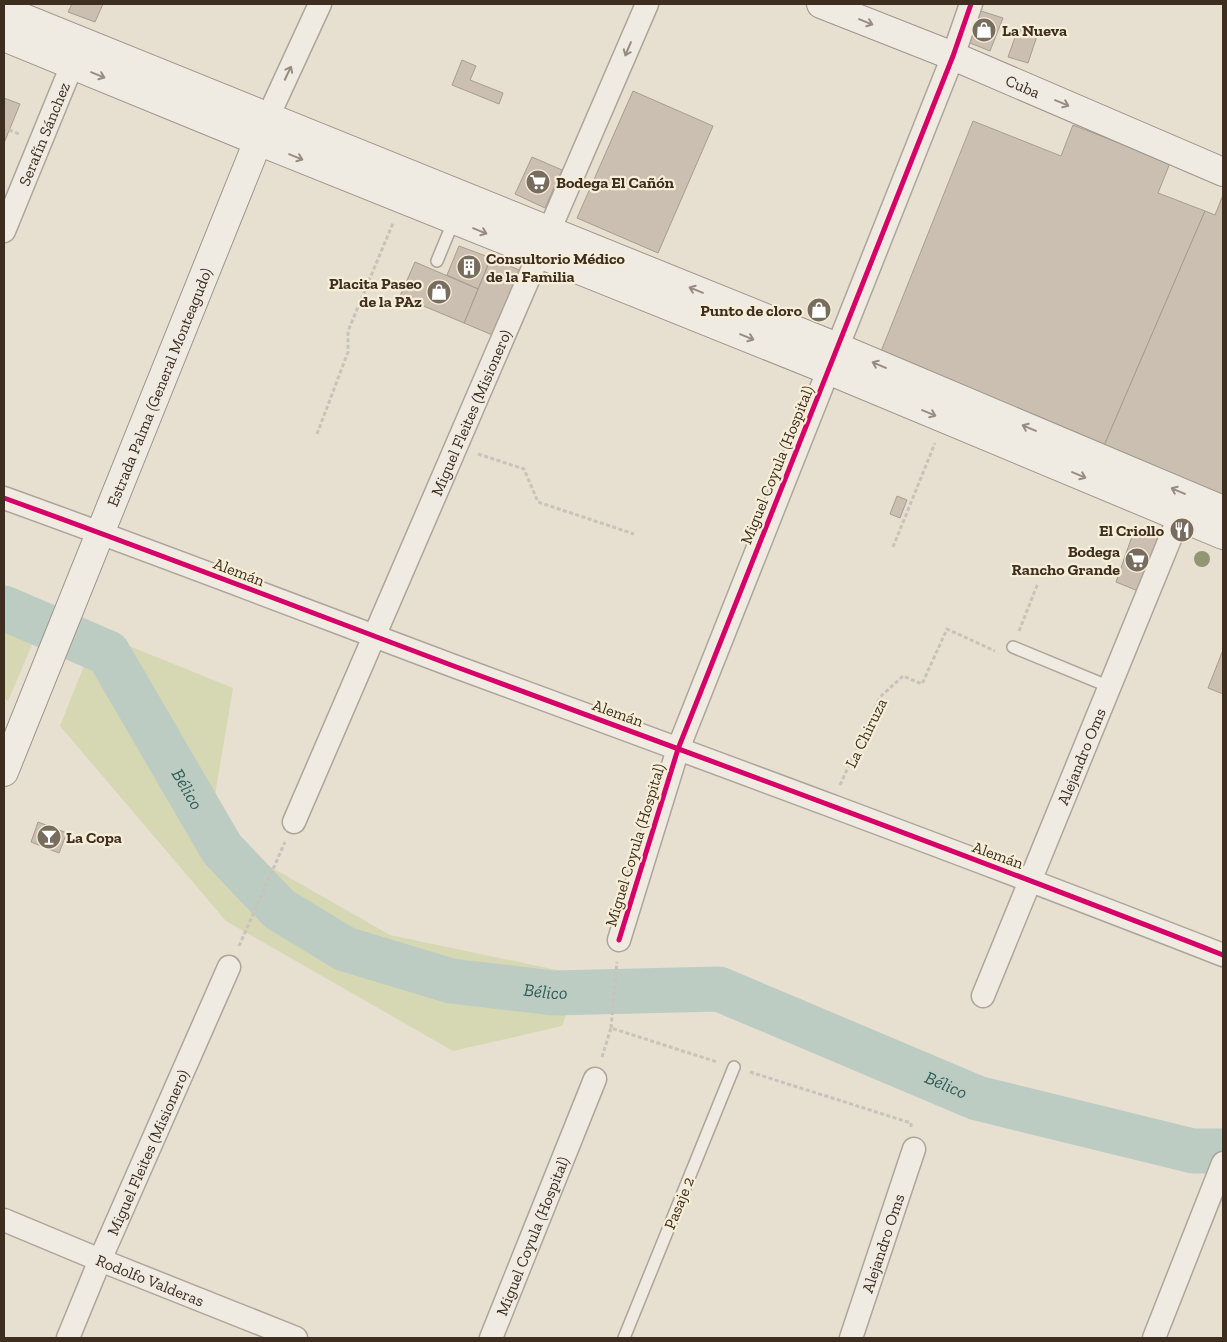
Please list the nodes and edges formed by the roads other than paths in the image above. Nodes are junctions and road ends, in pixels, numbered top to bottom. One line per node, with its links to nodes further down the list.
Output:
1 (320, 4): 9 (street, Estrada Palma (General Monteagudo), one-way to 1)
2 (647, 4): 13 (street, Miguel Fleites (Misionero), one-way to 13)
3 (820, 4): 7 (main road, Cuba, one-way to 7)
4 (971, 4): 7 (street, Miguel Coyula (Hospital))
5 (4, 10): 9 (main road)
6 (4, 37): 8 (main road)
7 (953, 56): 10 (main road, Cuba, one-way to 10); 15 (street, Miguel Coyula (Hospital))
8 (72, 65): 9 (main road, one-way to 9); 12 (street, Serafín Sánchez)
9 (262, 129): 11 (main road, one-way to 11); 13 (main road); 19 (main road, Estrada Palma (General Monteagudo))
10 (1223, 172)
11 (454, 220): 13 (main road, one-way to 13); 14 (lane)
12 (4, 231)
13 (544, 242): 15 (main road); 21 (street, Miguel Fleites (Misionero))
14 (437, 261)
15 (832, 359): 17 (main road, one-way to 15); 18 (main road, one-way to 18); 24 (street, Miguel Coyula (Hospital))
16 (4, 498): 19 (street, Alemán)
17 (1223, 510)
18 (1179, 517): 20 (main road); 23 (street, Alejandro Oms)
19 (100, 533): 21 (street, Alemán); 25 (main road, Estrada Palma (General Monteagudo))
20 (1223, 535)
21 (374, 636): 24 (street, Alemán); 26 (street, Miguel Fleites (Misionero))
22 (1013, 647): 23 (lane)
23 (1110, 687): 27 (street, Alejandro Oms)
24 (678, 749): 27 (street, Alemán); 28 (street, Miguel Coyula (Hospital))
25 (4, 772)
26 (294, 822)
27 (1030, 880): 29 (street, Alemán); 31 (street, Alejandro Oms)
28 (618, 940)
29 (1223, 955)
30 (229, 967): 37 (street, Miguel Fleites (Misionero))
31 (983, 996)
32 (734, 1067): 41 (lane, Pasaje 2)
33 (595, 1079): 40 (street, Miguel Coyula (Hospital))
34 (914, 1149): 42 (street, Alejandro Oms)
35 (1223, 1163): 43 (street)
36 (4, 1220): 37 (street, Rodolfo Valderas)
37 (100, 1260): 38 (street, Miguel Fleites (Misionero)); 39 (street, Rodolfo Valderas)
38 (68, 1338)
39 (296, 1338)
40 (490, 1338)
41 (624, 1338)
42 (852, 1338)
43 (1154, 1338)

